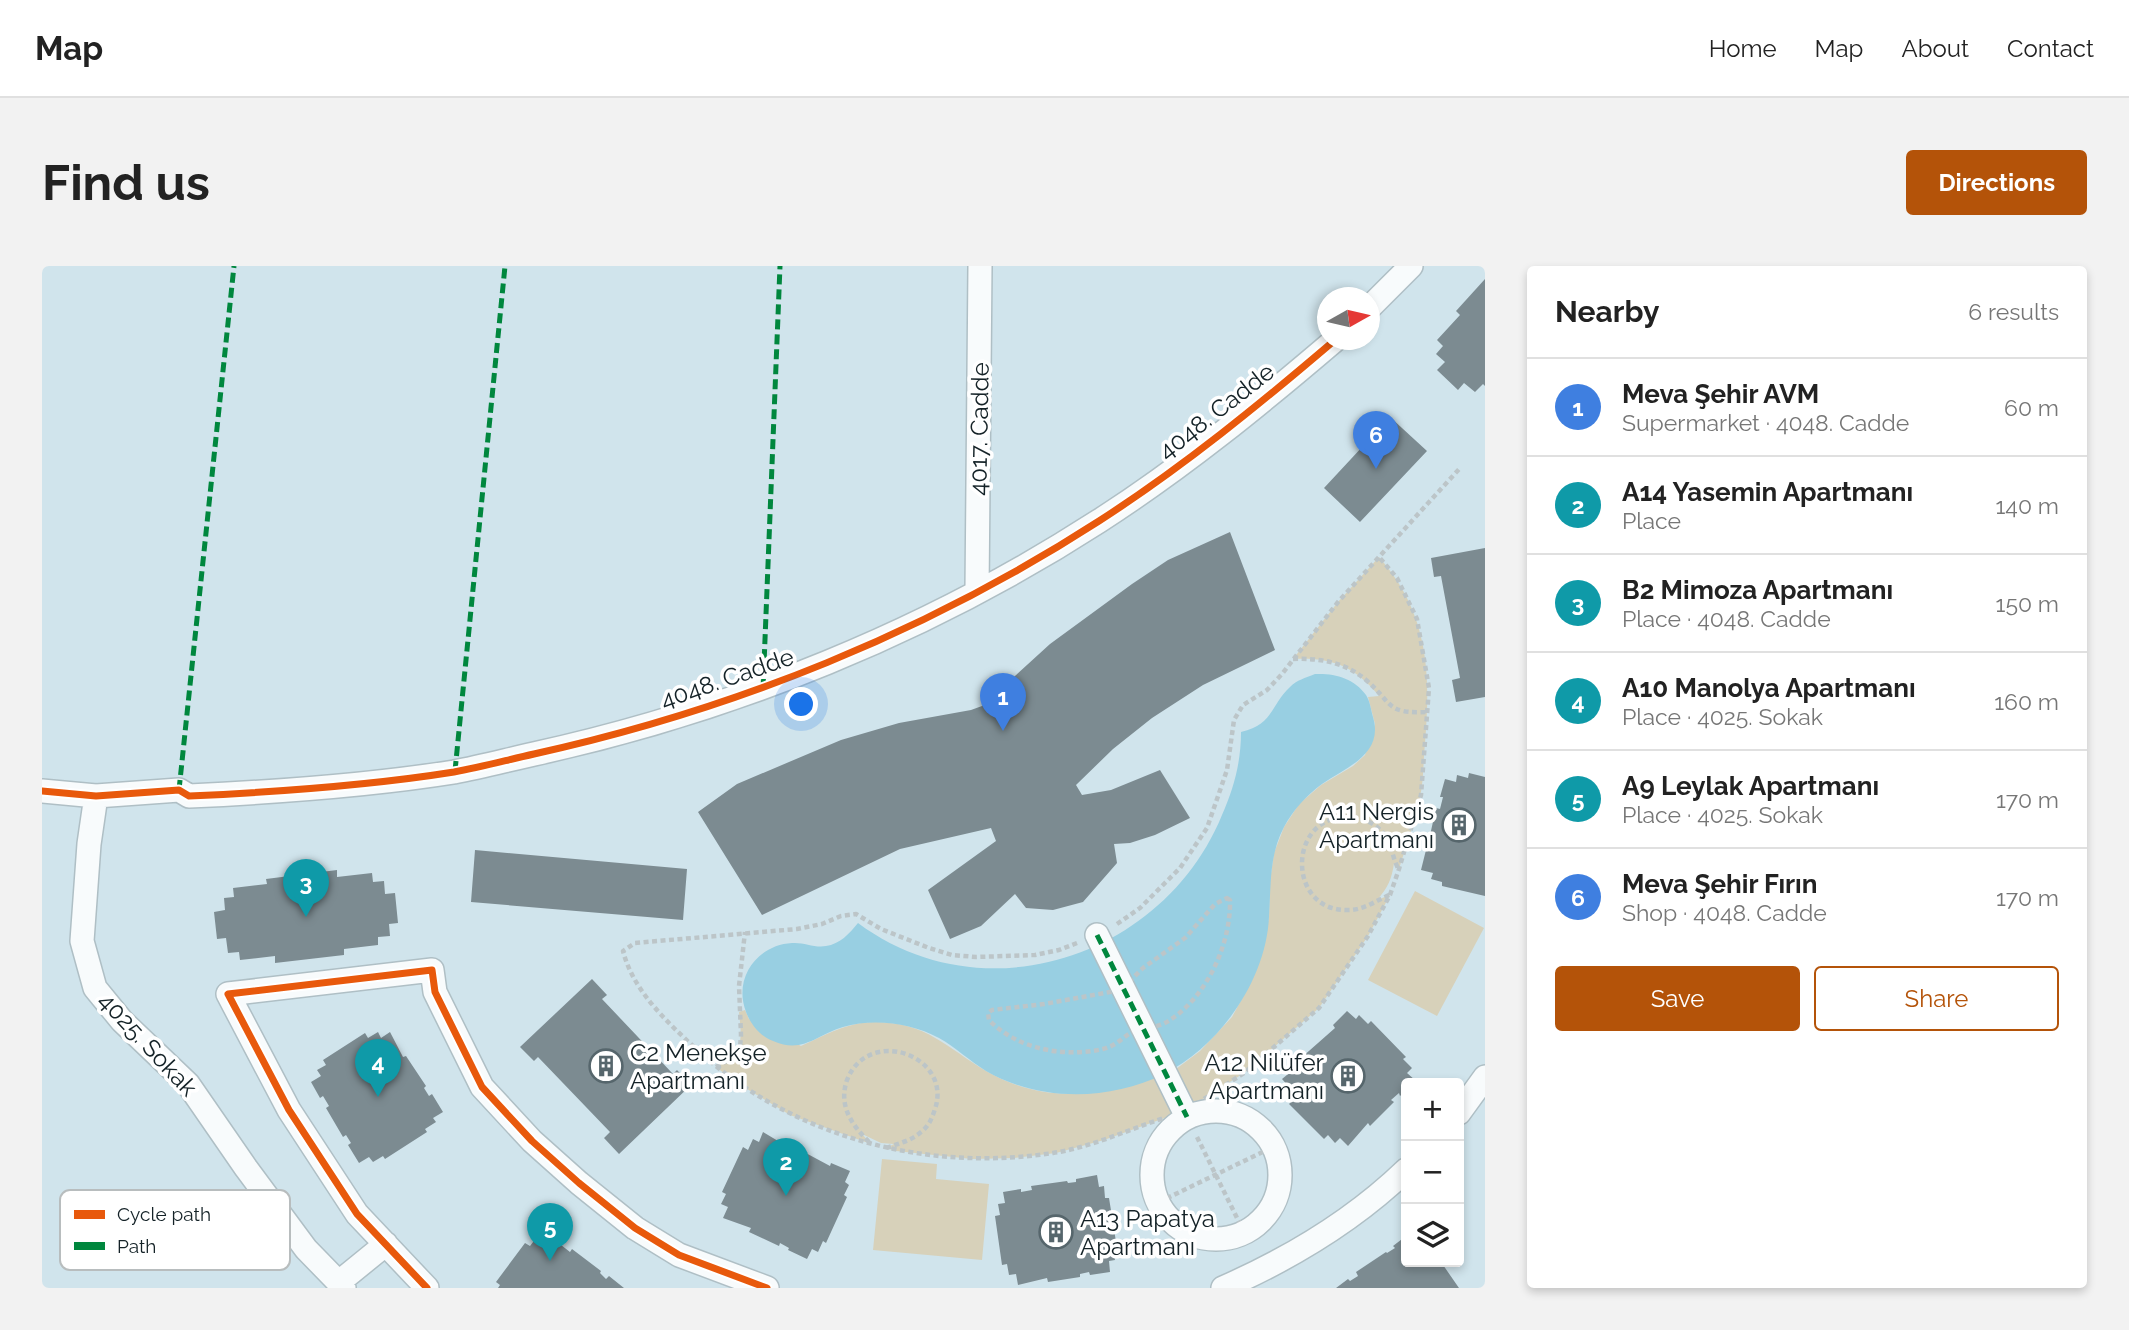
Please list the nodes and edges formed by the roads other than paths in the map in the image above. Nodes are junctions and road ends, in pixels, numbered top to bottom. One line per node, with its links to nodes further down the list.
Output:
1 (980, 266): 5 (street, 4017. Cadde)
2 (1411, 266): 3 (street)
3 (1380, 297)
4 (1323, 350): 5 (street, 4048. Cadde)
5 (977, 593): 7 (street, 4048. Cadde)
6 (42, 791): 7 (street, 4048. Cadde)
7 (96, 796): 13 (street, 4025. Sokak)
8 (1099, 938): 11 (street)
9 (1485, 1077): 10 (street)
10 (1464, 1106)
11 (1186, 1114): 11 (street)
12 (1401, 1174): 19 (street)
13 (262, 1190)
14 (290, 1228): 16 (street, 4025. Sokak)
15 (386, 1244): 16 (street); 17 (street); 18 (street)
16 (341, 1285)
17 (427, 1288)
18 (767, 1288)
19 (1223, 1288)

